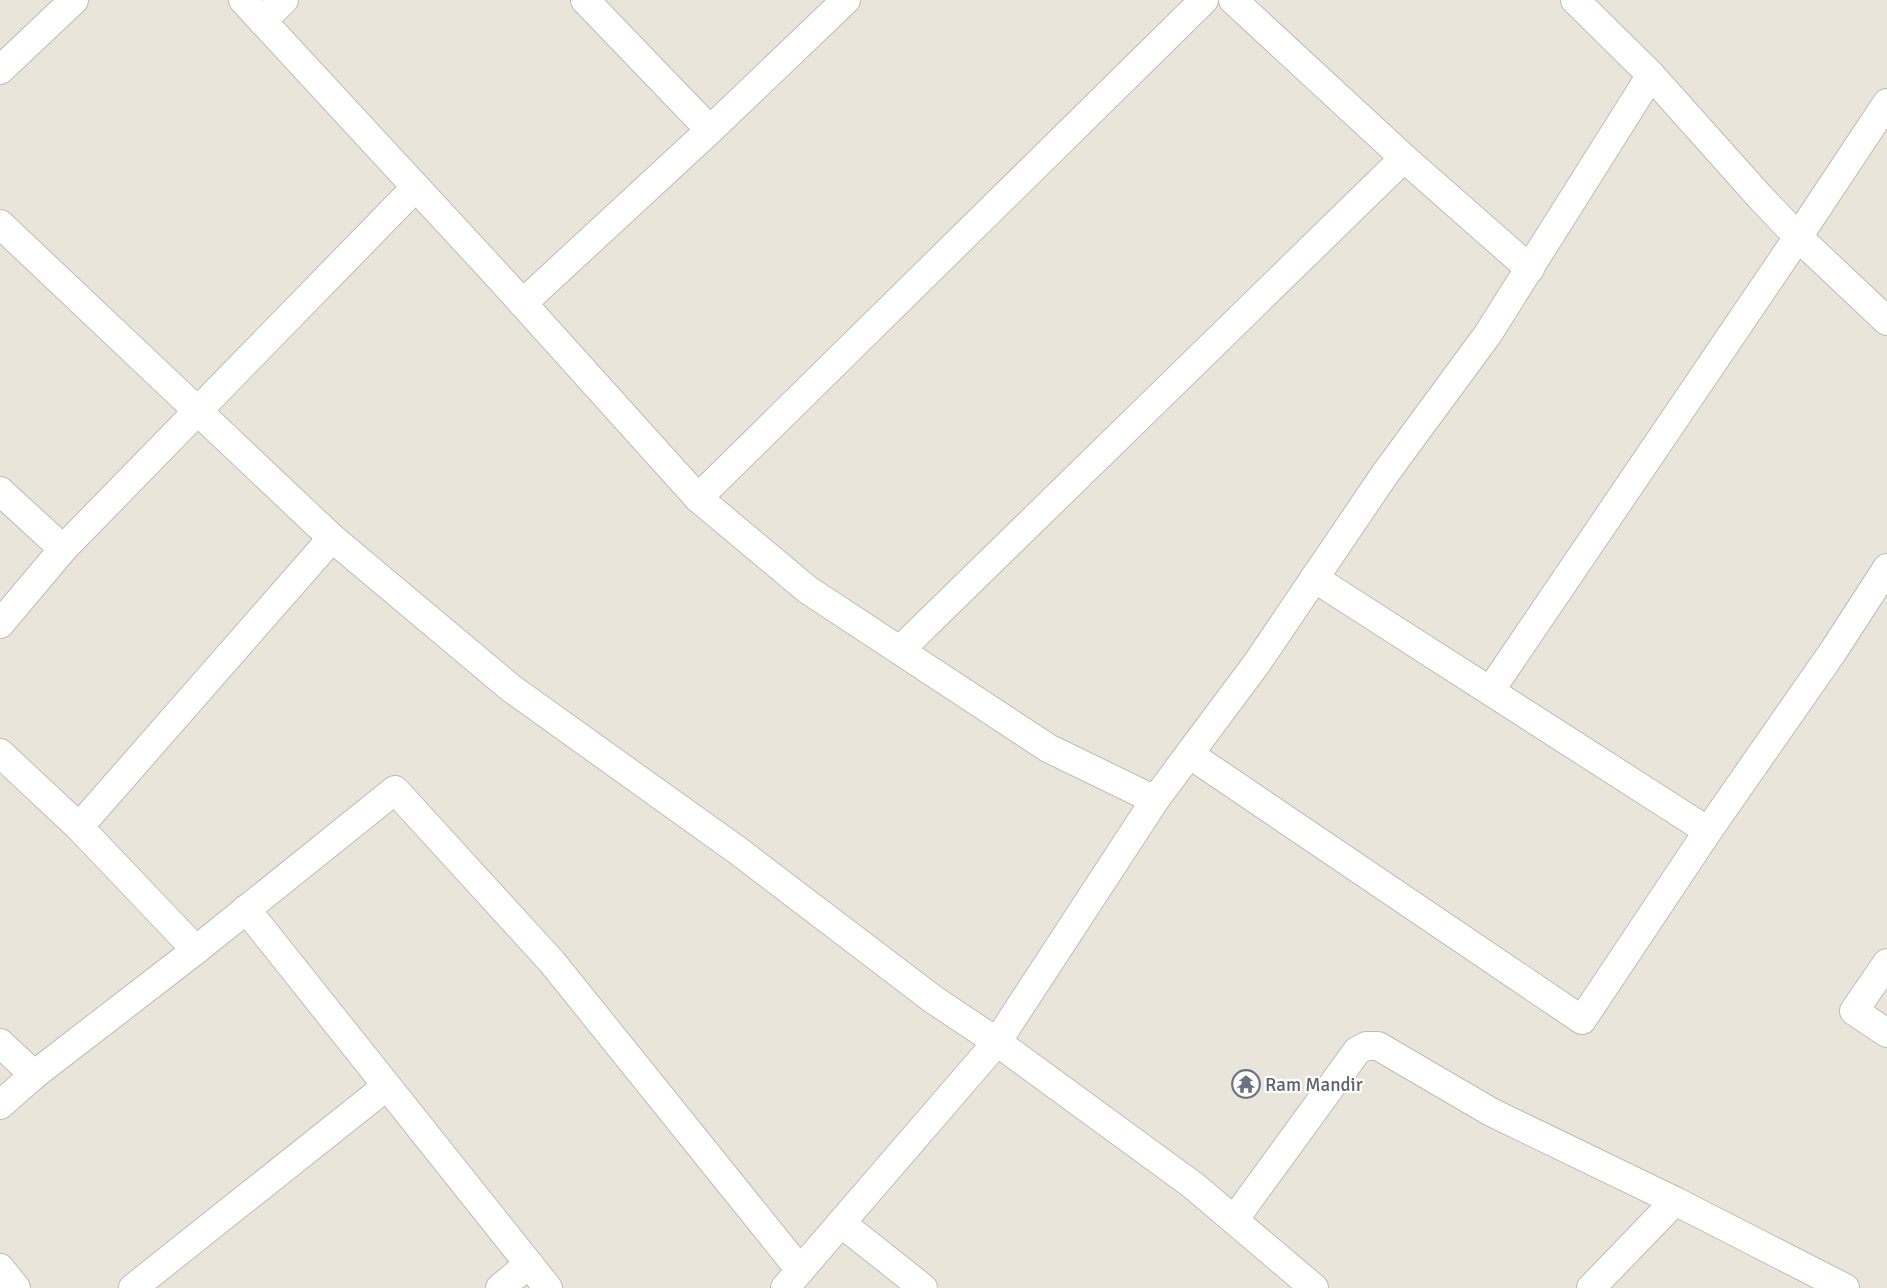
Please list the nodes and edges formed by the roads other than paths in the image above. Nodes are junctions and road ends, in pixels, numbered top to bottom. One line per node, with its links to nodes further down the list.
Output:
1 (74, 0): 10 (street)
2 (243, 0): 9 (street)
3 (284, 0): 9 (street)
4 (584, 0): 13 (street)
5 (846, 0): 13 (street)
6 (1204, 0): 23 (street)
7 (1233, 0): 14 (street)
8 (1575, 0): 11 (street)
9 (262, 21): 15 (street)
10 (0, 70)
11 (1650, 75): 17 (street); 18 (street)
12 (1887, 102): 17 (street)
13 (710, 130): 19 (street)
14 (1404, 158): 18 (street); 29 (street)
15 (416, 187): 19 (street); 21 (street)
16 (0, 224): 21 (street)
17 (1798, 237): 20 (street); 30 (street)
18 (1530, 269): 27 (street)
19 (523, 303): 23 (street)
20 (1887, 321)
21 (198, 411): 24 (street); 25 (street)
22 (0, 491): 25 (street)
23 (698, 498): 29 (street)
24 (332, 538): 34 (street); 40 (street)
25 (63, 550): 28 (street)
26 (1887, 568): 35 (street)
27 (1314, 578): 30 (street); 32 (street)
28 (0, 624)
29 (900, 650): 33 (street)
30 (1490, 691): 35 (street)
31 (0, 753): 34 (street)
32 (1189, 754): 33 (street); 35 (street)
33 (1155, 800): 40 (street)
34 (79, 827): 37 (street)
35 (1708, 831)
36 (246, 909): 37 (street); 43 (street); 50 (street)
37 (196, 950): 42 (street)
38 (1887, 963): 39 (street)
39 (1887, 1033)
40 (997, 1042): 46 (street); 47 (street)
41 (0, 1043): 42 (street)
42 (34, 1075): 44 (street)
43 (387, 1086): 48 (street); 52 (street)
44 (0, 1105)
45 (1675, 1200): 46 (street); 57 (street); 58 (street)
46 (1234, 1220): 56 (street)
47 (841, 1223): 50 (street); 55 (street)
48 (529, 1264): 53 (street); 54 (street)
49 (0, 1268): 51 (street)
50 (792, 1279)
51 (16, 1288)
52 (133, 1288)
53 (500, 1288)
54 (548, 1288)
55 (923, 1288)
56 (1314, 1288)
57 (1591, 1288)
58 (1845, 1288)

